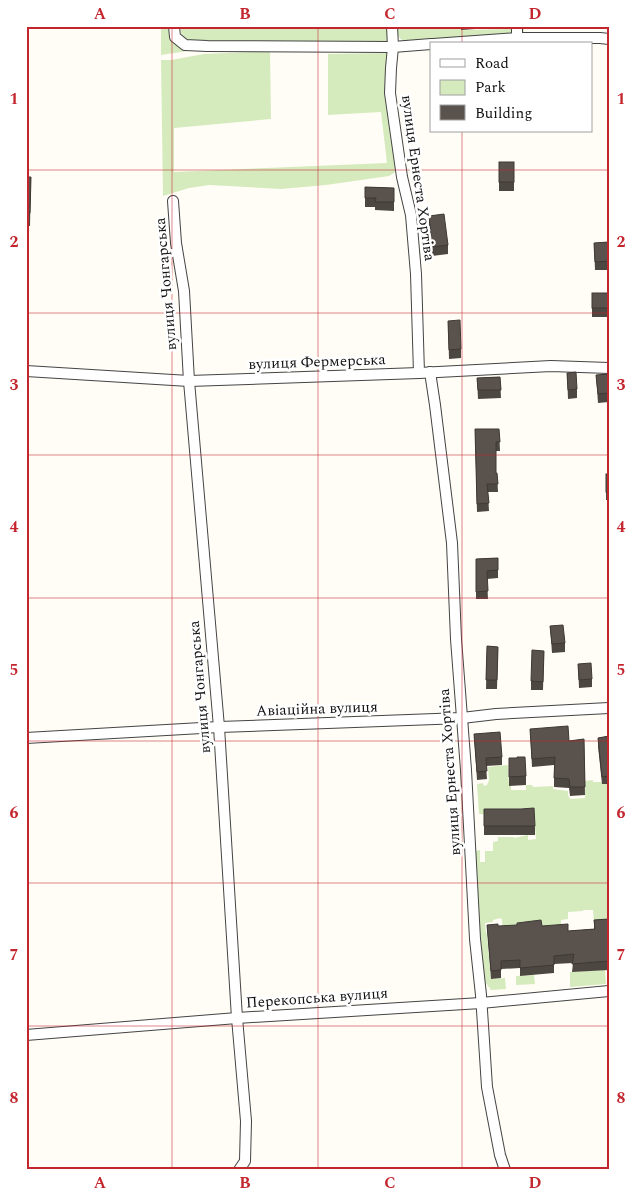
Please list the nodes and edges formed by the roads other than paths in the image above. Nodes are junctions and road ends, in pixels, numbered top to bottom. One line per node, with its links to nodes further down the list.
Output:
1 (174, 26): 8 (street)
2 (392, 26): 8 (street, вулиця Ернеста Хортіва)
3 (517, 26): 4 (street)
4 (517, 38): 5 (street); 6 (street)
5 (609, 39)
6 (460, 42)
7 (430, 44): 8 (street)
8 (393, 47): 12 (street, вулиця Ернеста Хортіва)
9 (173, 201): 13 (street, вулиця Чонгарська)
10 (609, 368): 12 (street, вулиця Фермерська)
11 (26, 372): 13 (street, вулиця Фермерська)
12 (424, 372): 13 (street, вулиця Фермерська); 15 (street, вулиця Ернеста Хортіва)
13 (189, 381): 16 (street, вулиця Чонгарська)
14 (609, 708): 15 (street, Авіаційна вулиця)
15 (462, 718): 16 (street, Авіаційна вулиця); 19 (street, вулиця Ернеста Хортіва)
16 (219, 727): 17 (street, Авіаційна вулиця); 20 (street, вулиця Чонгарська)
17 (26, 738)
18 (609, 991): 19 (street, Перекопська вулиця)
19 (481, 1003): 20 (street, Перекопська вулиця); 23 (street, вулиця Ернеста Хортіва)
20 (237, 1018): 21 (street, Перекопська вулиця); 22 (street, вулиця Чонгарська)
21 (26, 1035)
22 (238, 1170)
23 (505, 1170)

